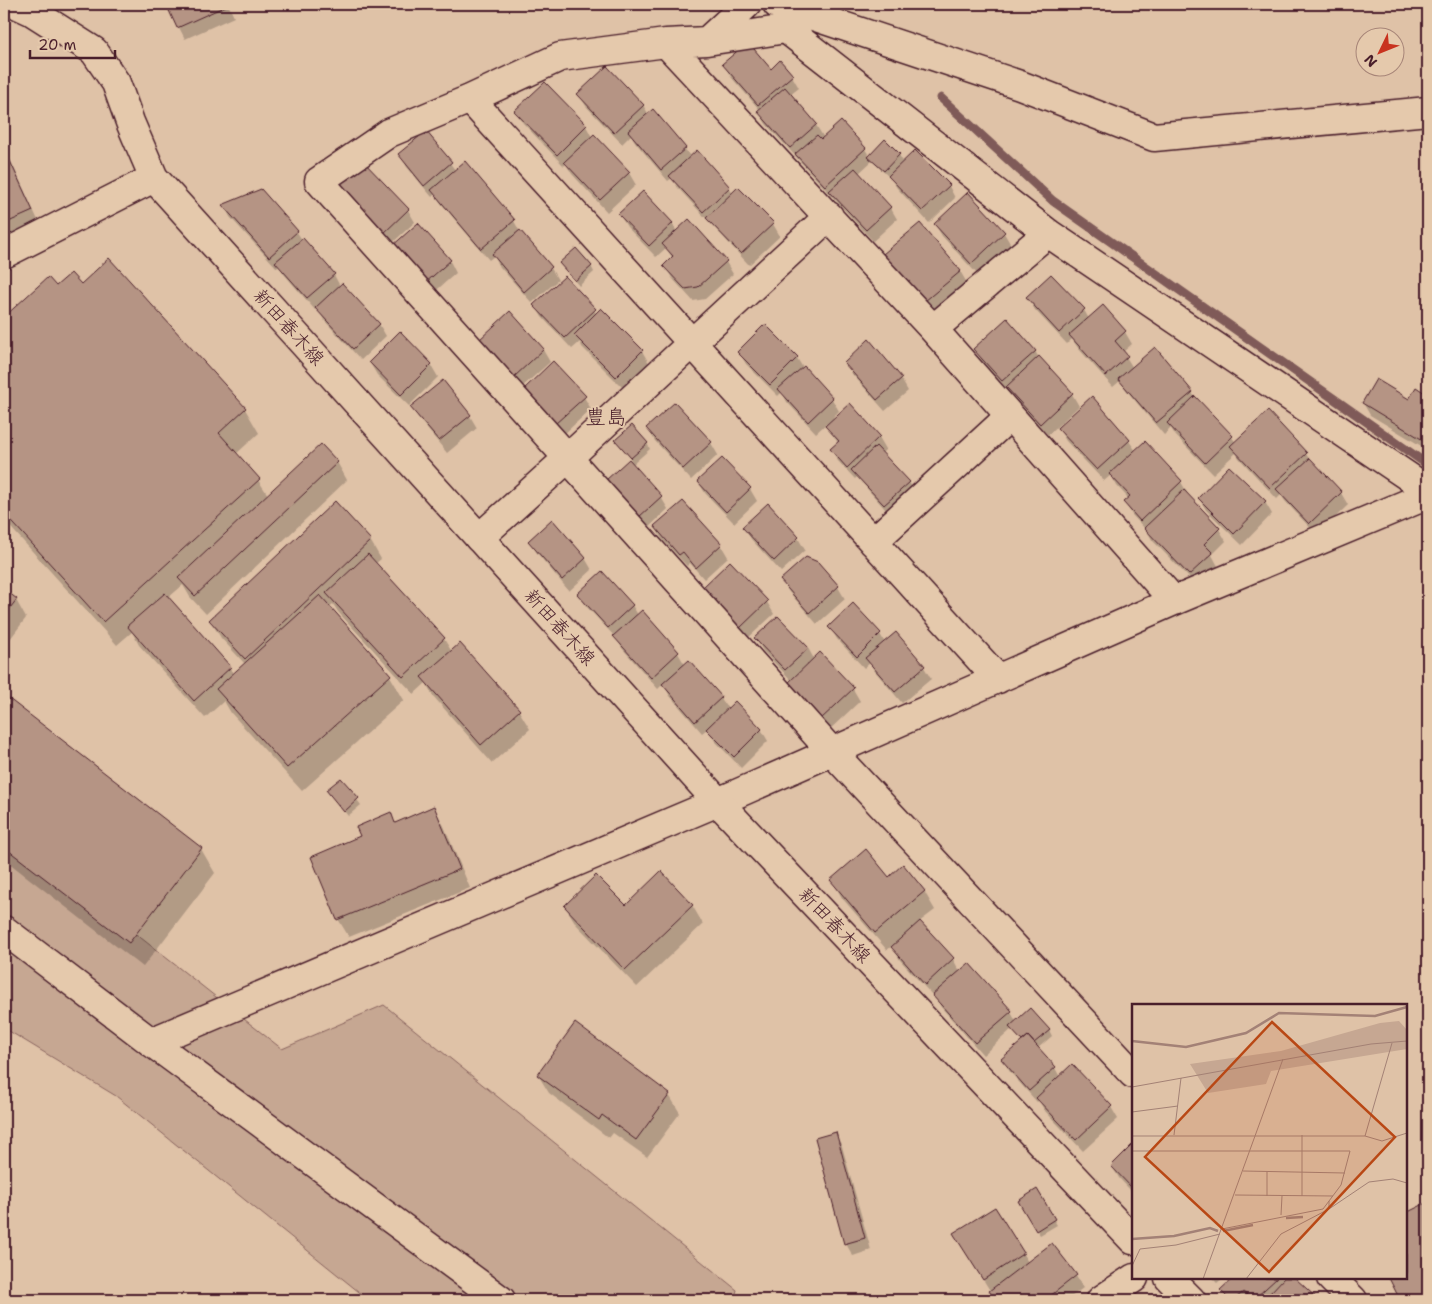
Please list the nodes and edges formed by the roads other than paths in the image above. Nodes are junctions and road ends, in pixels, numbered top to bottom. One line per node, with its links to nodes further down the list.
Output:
1 (16, 4): 8 (street, 新田春木線)
2 (747, 4): 4 (street)
3 (777, 4): 7 (street)
4 (707, 41): 5 (street); 10 (street)
5 (666, 43): 6 (street); 9 (street)
6 (470, 99): 13 (street); 15 (street)
7 (1428, 111)
8 (154, 178): 11 (street); 18 (street, 新田春木線)
9 (829, 216): 12 (street); 13 (street)
10 (1048, 233): 12 (street); 16 (street)
11 (4, 254)
12 (933, 329): 14 (street)
13 (693, 343): 15 (street); 19 (street)
14 (1010, 416): 19 (street); 20 (street)
15 (568, 458): 18 (street); 22 (street)
16 (1428, 490)
17 (1428, 494): 20 (street)
18 (480, 538): 23 (street, 新田春木線)
19 (873, 542): 21 (street)
20 (1174, 602): 21 (street)
21 (998, 679): 22 (street)
22 (832, 752): 23 (street); 26 (street)
23 (718, 802): 25 (street); 27 (street, 新田春木線)
24 (4, 930): 25 (street)
25 (151, 1042): 31 (street)
26 (1132, 1073)
27 (1132, 1239)
28 (1132, 1279): 32 (street)
29 (1170, 1279): 33 (street)
30 (1332, 1279): 34 (street)
31 (502, 1300)
32 (1101, 1300)
33 (1191, 1300)
34 (1353, 1300)

